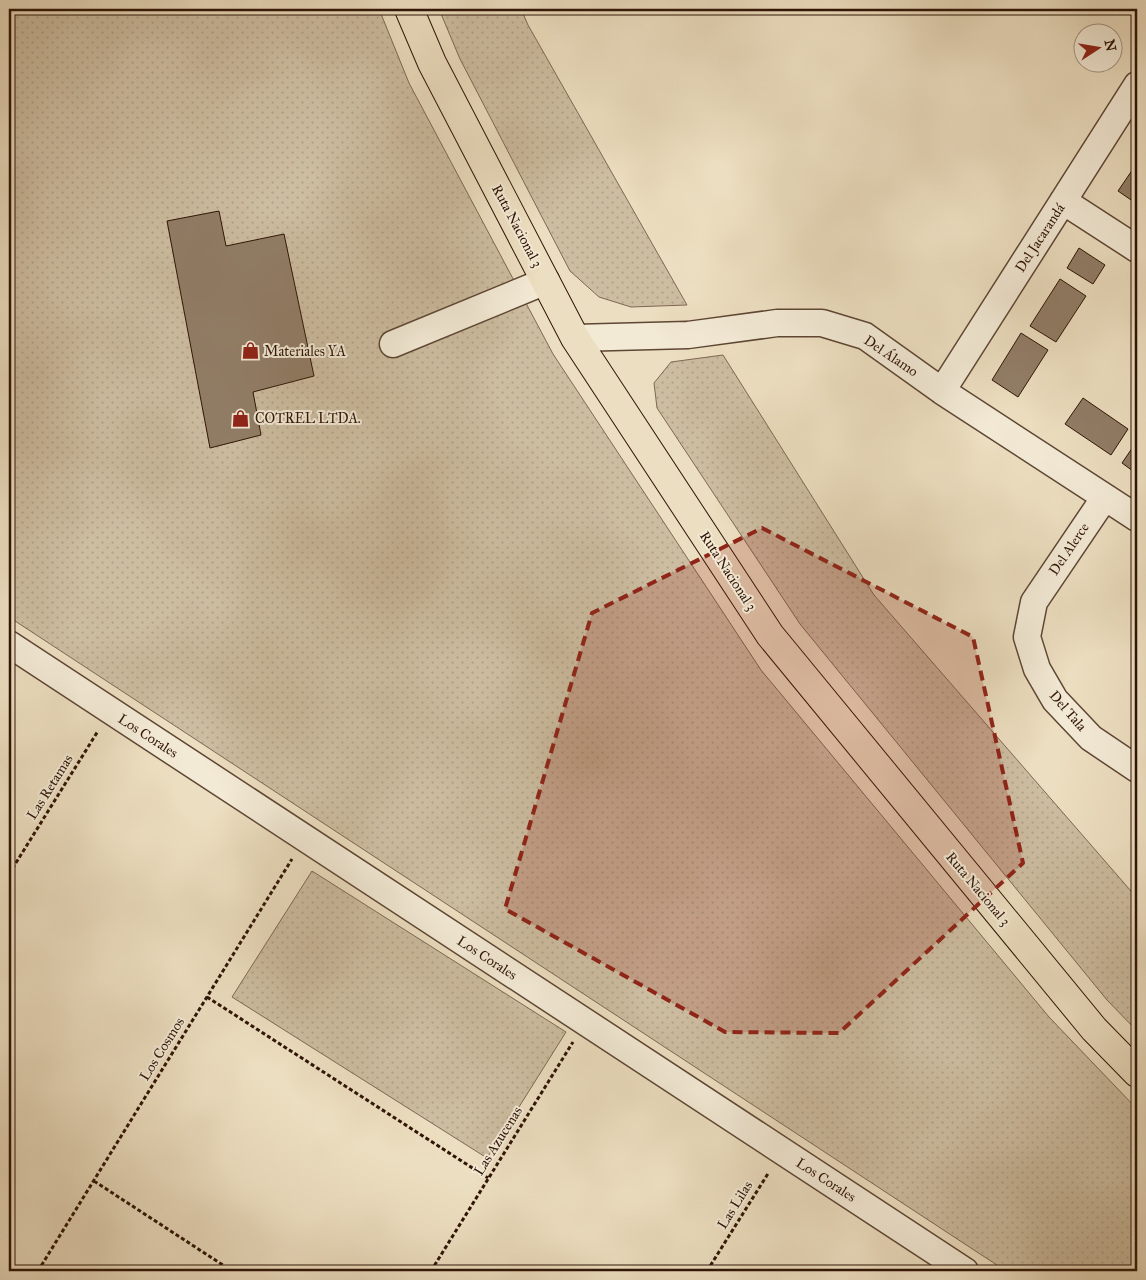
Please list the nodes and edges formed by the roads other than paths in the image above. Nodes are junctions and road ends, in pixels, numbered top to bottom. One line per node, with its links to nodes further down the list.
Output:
1 (410, 9): 5 (highway, Ruta Nacional 3)
2 (1137, 85): 3 (street, Del Jacarandá)
3 (1063, 201): 4 (street); 8 (street, Del Jacarandá)
4 (1137, 249)
5 (546, 281): 6 (highway, Ruta Nacional 3); 7 (street)
6 (575, 338): 8 (street, Del Álamo); 14 (highway, Ruta Nacional 3)
7 (393, 344)
8 (942, 391): 9 (street, Del Álamo)
9 (1105, 497): 10 (street, Del Álamo); 11 (street, Del Alerce)
10 (1137, 518)
11 (1034, 602): 13 (street, Del Tala)
12 (9, 644): 15 (street, Los Corales)
13 (1137, 769)
14 (1137, 1073)
15 (965, 1271)

